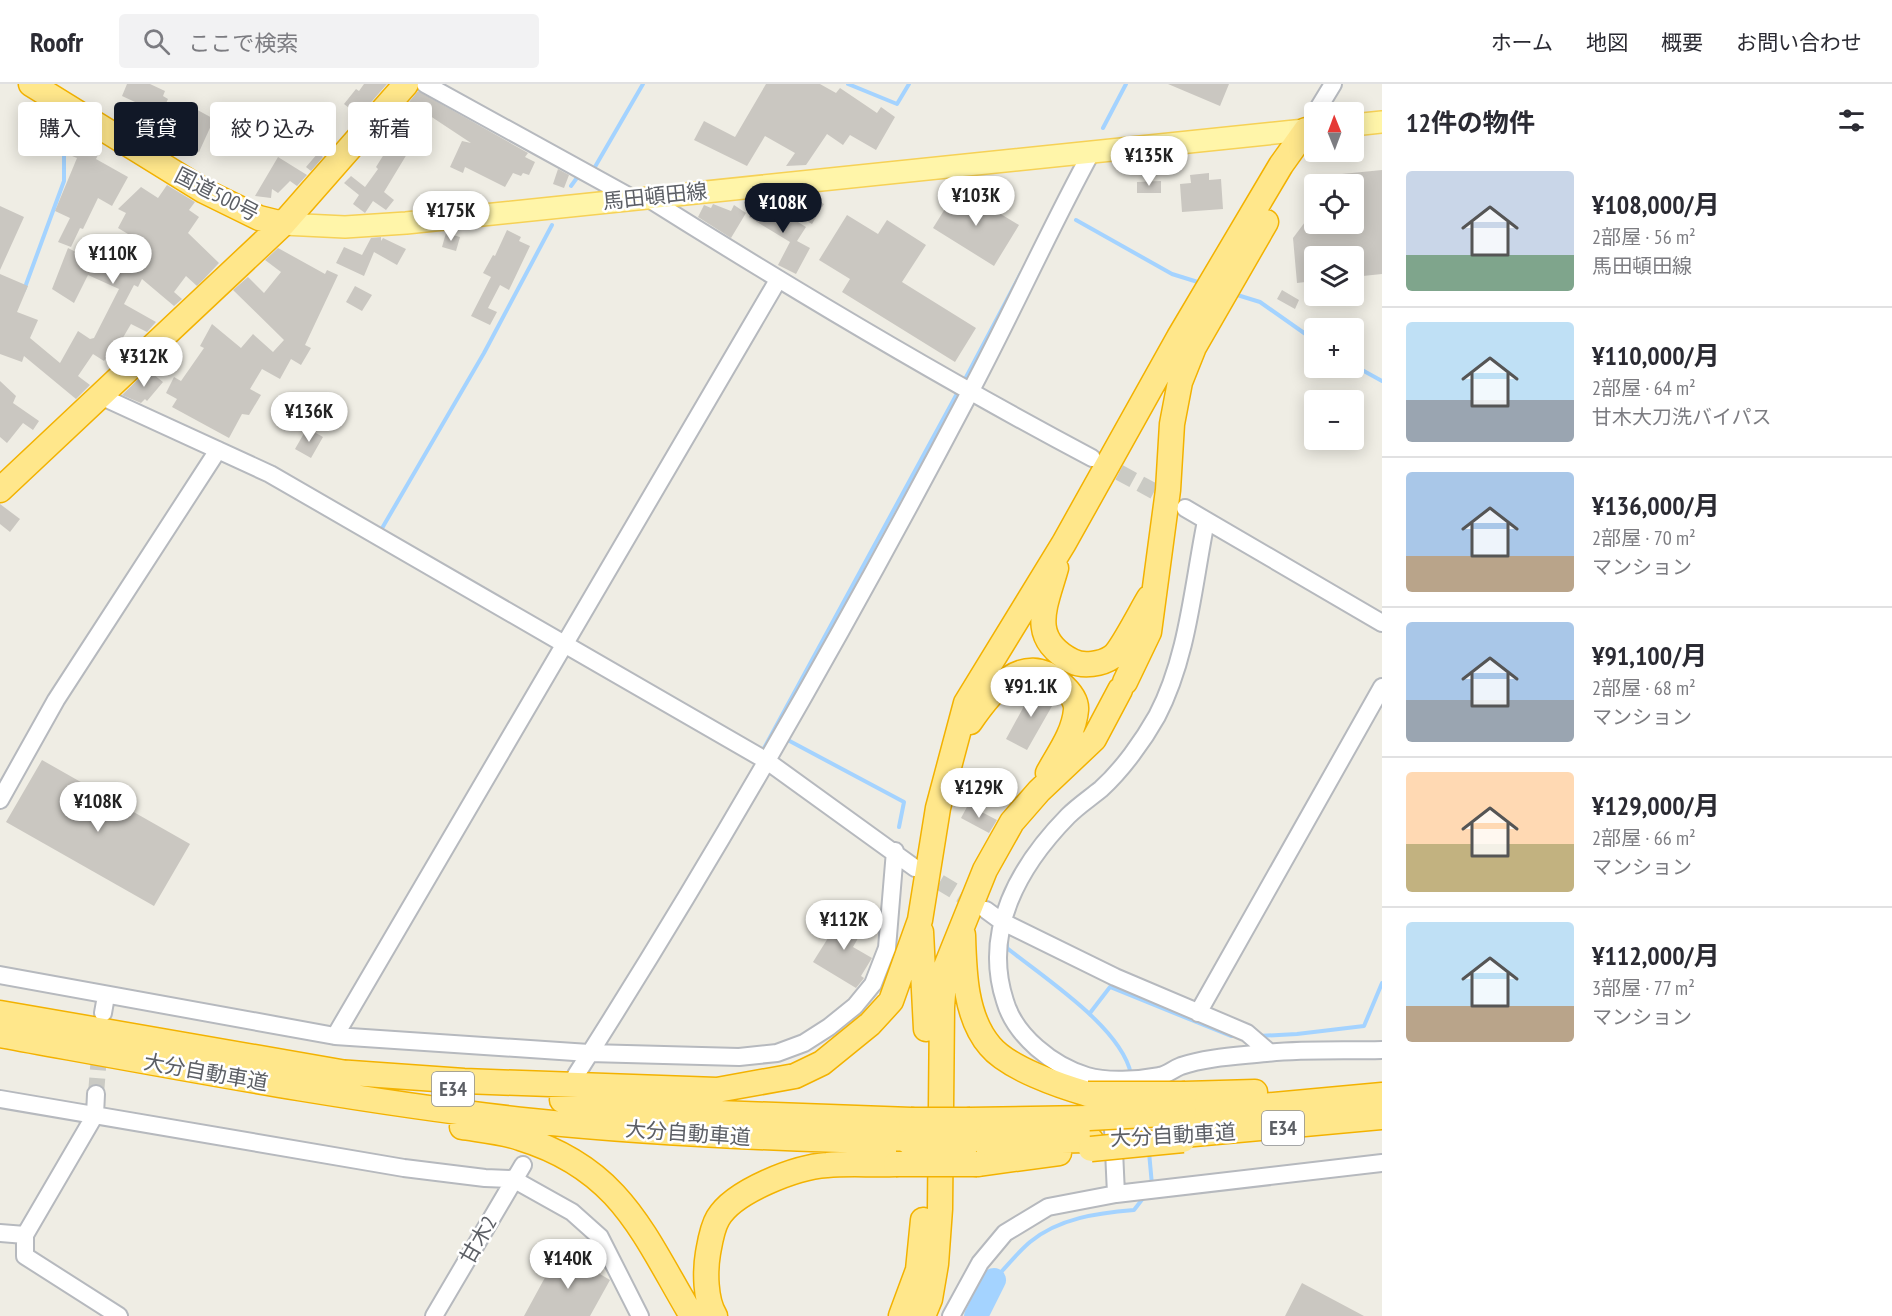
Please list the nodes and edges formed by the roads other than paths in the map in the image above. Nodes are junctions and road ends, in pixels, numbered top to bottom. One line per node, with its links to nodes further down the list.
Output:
1 (31, 84): 13 (highway, 国道500号)
2 (406, 84): 13 (highway)
3 (426, 84): 12 (street)
4 (1333, 84): 5 (street)
5 (1324, 102)
6 (1382, 122): 8 (main road)
7 (1304, 123): 11 (main road, 馬田頓田線)
8 (1364, 124)
9 (1304, 134): 22 (highway)
10 (1304, 149): 23 (highway)
11 (1091, 153): 12 (main road, 馬田頓田線); 15 (street)
12 (639, 197): 13 (main road, 馬田頓田線); 14 (street)
13 (283, 224): 16 (highway)
14 (778, 280): 15 (street); 25 (street)
15 (970, 393): 18 (street); 28 (street)
16 (98, 395): 17 (street); 19 (highway)
17 (218, 450): 25 (street); 30 (street)
18 (1092, 458)
19 (0, 490)
20 (1185, 508): 21 (street)
21 (1206, 521): 24 (street); 36 (street)
22 (1064, 543): 23 (highway); 27 (highway)
23 (1157, 585): 29 (highway)
24 (1382, 623)
25 (566, 645): 28 (street); 43 (street)
26 (1382, 687): 41 (street)
27 (956, 745): 29 (highway); 34 (highway)
28 (766, 761): 31 (street); 46 (street)
29 (1039, 791): 35 (highway)
30 (0, 800)
31 (895, 851): 32 (street); 46 (street)
32 (915, 868)
33 (986, 910): 36 (street)
34 (920, 920): 48 (highway); 71 (highway)
35 (963, 921): 57 (highway, bridge); 72 (highway)
36 (1001, 921): 41 (street); 50 (street)
37 (0, 975): 38 (street)
38 (106, 996): 40 (street); 43 (street)
39 (0, 1013): 48 (highway, 大分自動車道 / E34)
40 (103, 1013)
41 (1198, 1013): 44 (street)
42 (0, 1035): 47 (highway, 大分自動車道 / E34)
43 (335, 1036): 46 (street)
44 (1258, 1042): 45 (street); 50 (street)
45 (1382, 1050)
46 (589, 1053): 49 (street)
47 (156, 1064): 58 (highway, 大分自動車道 / E34); 69 (highway)
48 (337, 1072): 58 (highway, 大分自動車道 / E34)
49 (576, 1075)
50 (1110, 1079): 63 (street)
51 (1382, 1083): 57 (highway)
52 (96, 1094): 55 (street)
53 (1382, 1095): 57 (highway, 大分自動車道 / E34)
54 (0, 1099): 55 (street)
55 (95, 1115): 62 (street); 65 (street)
56 (1382, 1117): 57 (highway, 大分自動車道 / E34)
57 (1188, 1123): 59 (highway, 大分自動車道 / E34)
58 (910, 1131): 59 (highway, 大分自動車道 / E34, bridge)
59 (972, 1142): 70 (highway, bridge)
60 (1382, 1162): 63 (street)
61 (523, 1164): 62 (street, 甘木2)
62 (513, 1179): 67 (street, 甘木2); 68 (street)
63 (1116, 1194): 73 (street)
64 (0, 1233): 65 (street)
65 (25, 1235): 66 (street)
66 (119, 1316)
67 (434, 1316)
68 (640, 1316)
69 (692, 1316)
70 (715, 1316)
71 (901, 1316)
72 (923, 1316)
73 (951, 1316)

